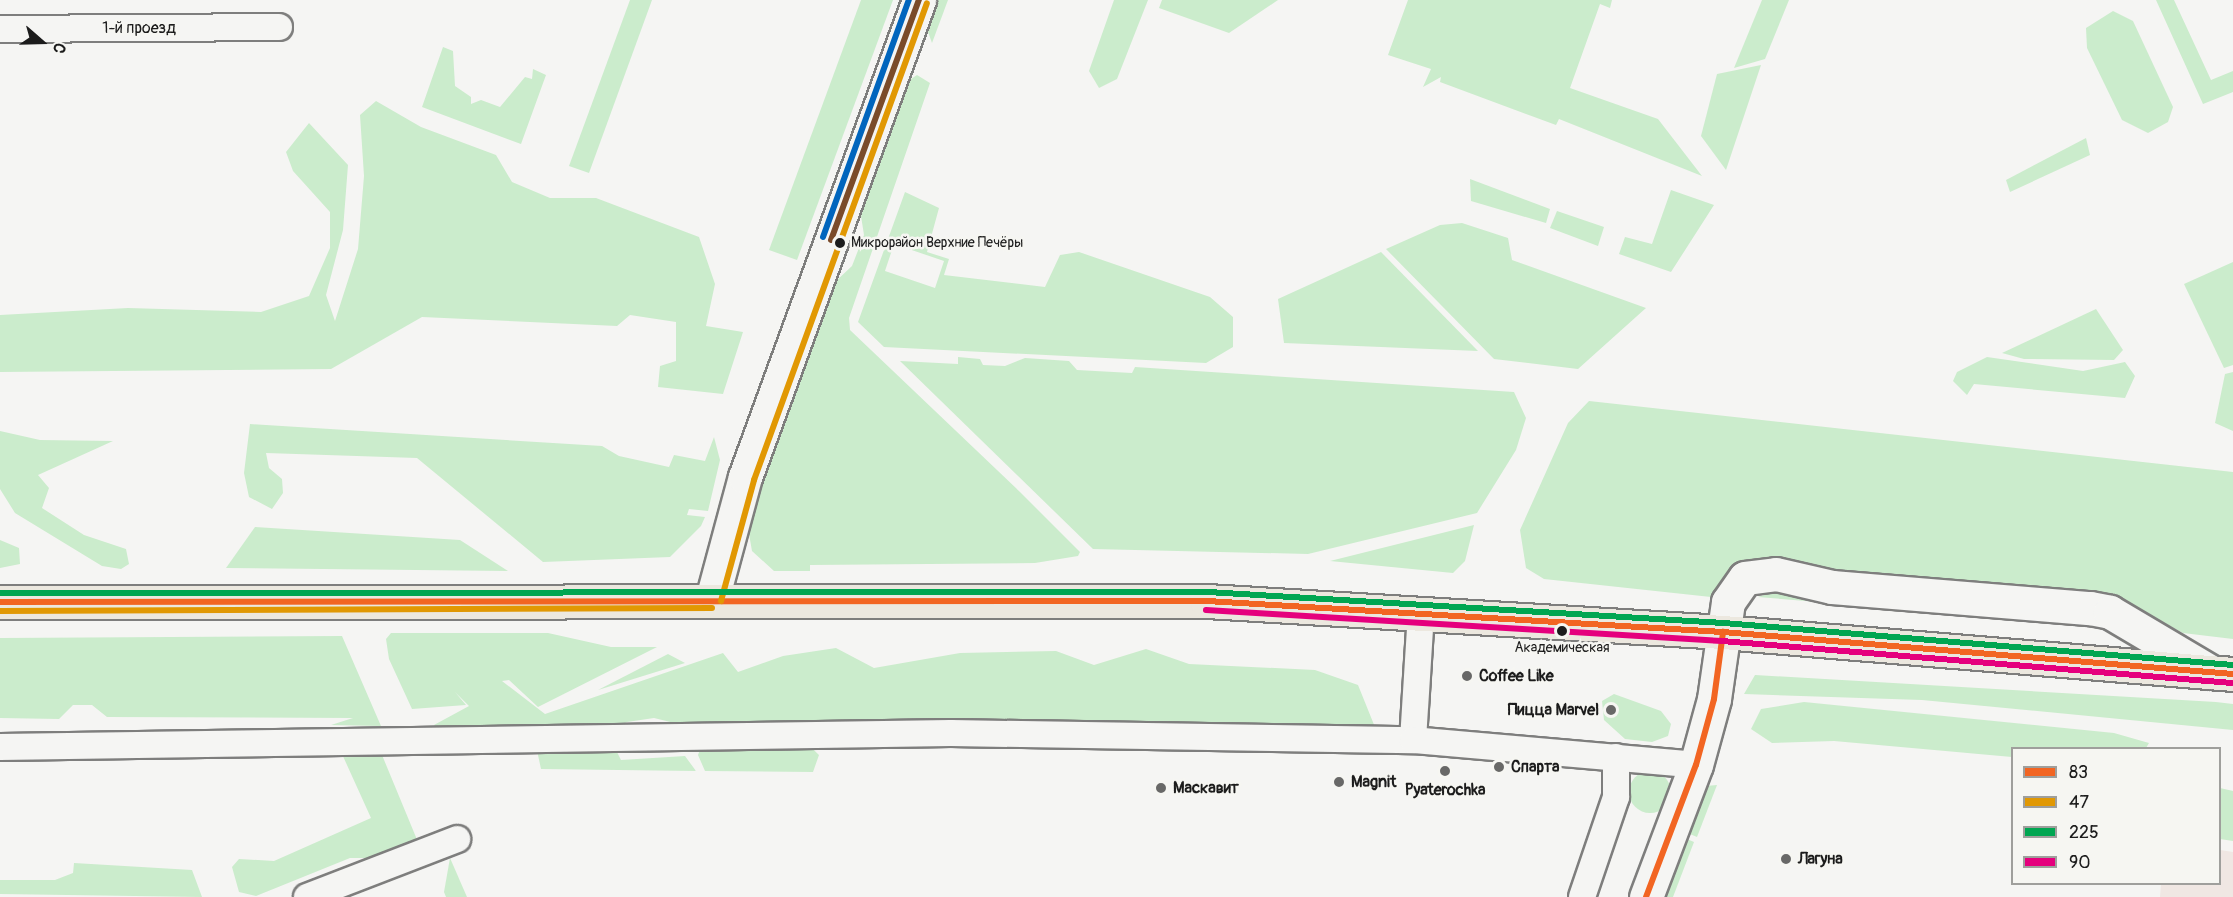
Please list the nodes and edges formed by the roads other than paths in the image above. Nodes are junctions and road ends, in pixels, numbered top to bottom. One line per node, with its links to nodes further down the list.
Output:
1 (919, 0): 4 (street)
2 (279, 27): 3 (street, 1-й проезд)
3 (0, 29)
4 (712, 599): 5 (main road); 6 (main road)
5 (0, 602)
6 (1421, 612): 7 (main road); 9 (street)
7 (1723, 632): 8 (main road); 8 (street); 12 (street)
8 (2222, 673)
9 (1413, 740): 10 (street); 11 (street)
10 (0, 747)
11 (1616, 757): 12 (street); 15 (street)
12 (1696, 765): 16 (street)
13 (457, 839): 14 (street)
14 (307, 897)
15 (1582, 897)
16 (1646, 897)

